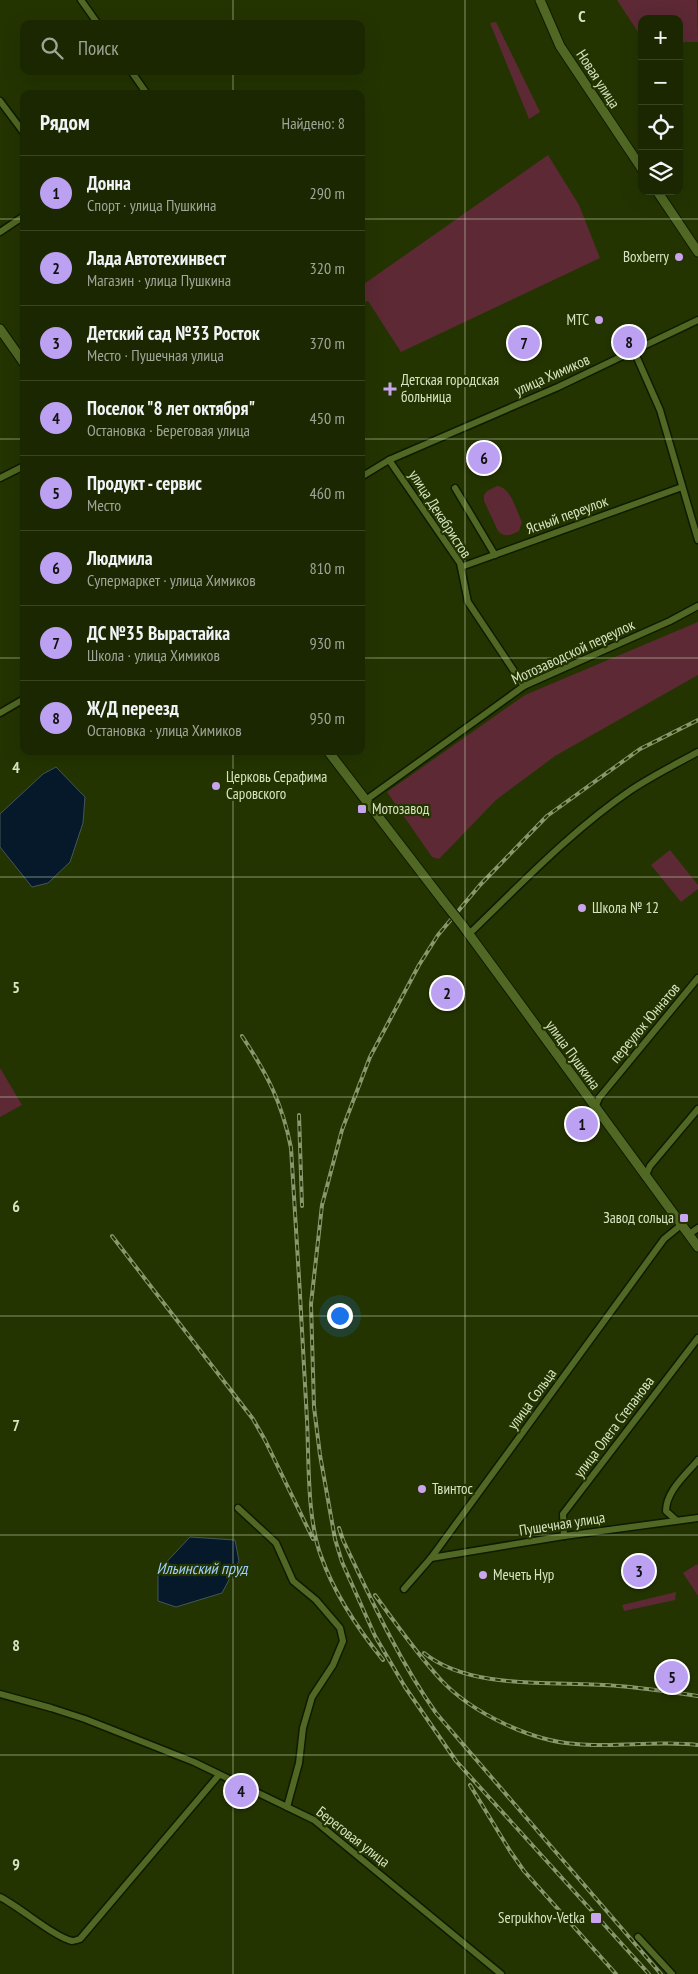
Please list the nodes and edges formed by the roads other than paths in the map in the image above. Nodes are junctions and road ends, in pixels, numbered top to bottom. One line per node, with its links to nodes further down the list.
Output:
1 (81, 0): 3 (street)
2 (540, 0): 8 (street, Новая улица)
3 (95, 20)
4 (134, 75): 5 (street)
5 (144, 90)
6 (0, 101): 7 (street)
7 (20, 128)
8 (638, 163)
9 (660, 195): 12 (street)
10 (20, 219): 11 (street)
11 (0, 232)
12 (698, 252)
13 (698, 320): 15 (street, улица Химиков)
14 (0, 329): 16 (street)
15 (634, 351): 17 (street, улица Химиков); 21 (street)
16 (20, 357)
17 (389, 460): 19 (street, улица Химиков); 25 (street, улица Декабристов)
18 (20, 468): 20 (street)
19 (365, 475)
20 (0, 478)
21 (682, 487): 23 (street); 24 (street, Ясный переулок)
22 (455, 488): 24 (street, улица Декабристов)
23 (698, 540)
24 (495, 555): 25 (street, Ясный переулок)
25 (461, 567): 27 (street, улица Декабристов)
26 (698, 606): 27 (street, Мотозаводской переулок)
27 (524, 686): 32 (street, Мотозаводской переулок)
28 (20, 701): 29 (street)
29 (0, 713)
30 (698, 752): 33 (street)
31 (331, 755): 32 (street)
32 (366, 800): 33 (street, улица Пушкина, bridge)
33 (466, 930): 35 (street, улица Пушкина)
34 (698, 978): 35 (street, переулок Юннатов)
35 (595, 1108): 37 (street, улица Пушкина)
36 (698, 1109): 37 (street)
37 (645, 1177): 38 (street, улица Пушкина)
38 (681, 1225): 40 (street, улица Пушкина); 48 (street, улица Сольца)
39 (698, 1228): 40 (street)
40 (688, 1235): 41 (street, улица Пушкина)
41 (698, 1248)
42 (698, 1338): 47 (street, улица Олега Степанова)
43 (698, 1460): 46 (street)
44 (238, 1508): 52 (street)
45 (698, 1518): 46 (street, Пушечная улица)
46 (676, 1520): 47 (street, Пушечная улица)
47 (564, 1536): 48 (street, Пушечная улица)
48 (431, 1558): 49 (street, улица Сольца)
49 (404, 1588)
50 (0, 1694): 51 (street, Береговая улица)
51 (219, 1775): 52 (street, Береговая улица); 53 (street)
52 (287, 1807): 55 (street, Береговая улица)
53 (0, 1897)
54 (638, 1937): 56 (street)
55 (500, 1974)
56 (672, 1974)

